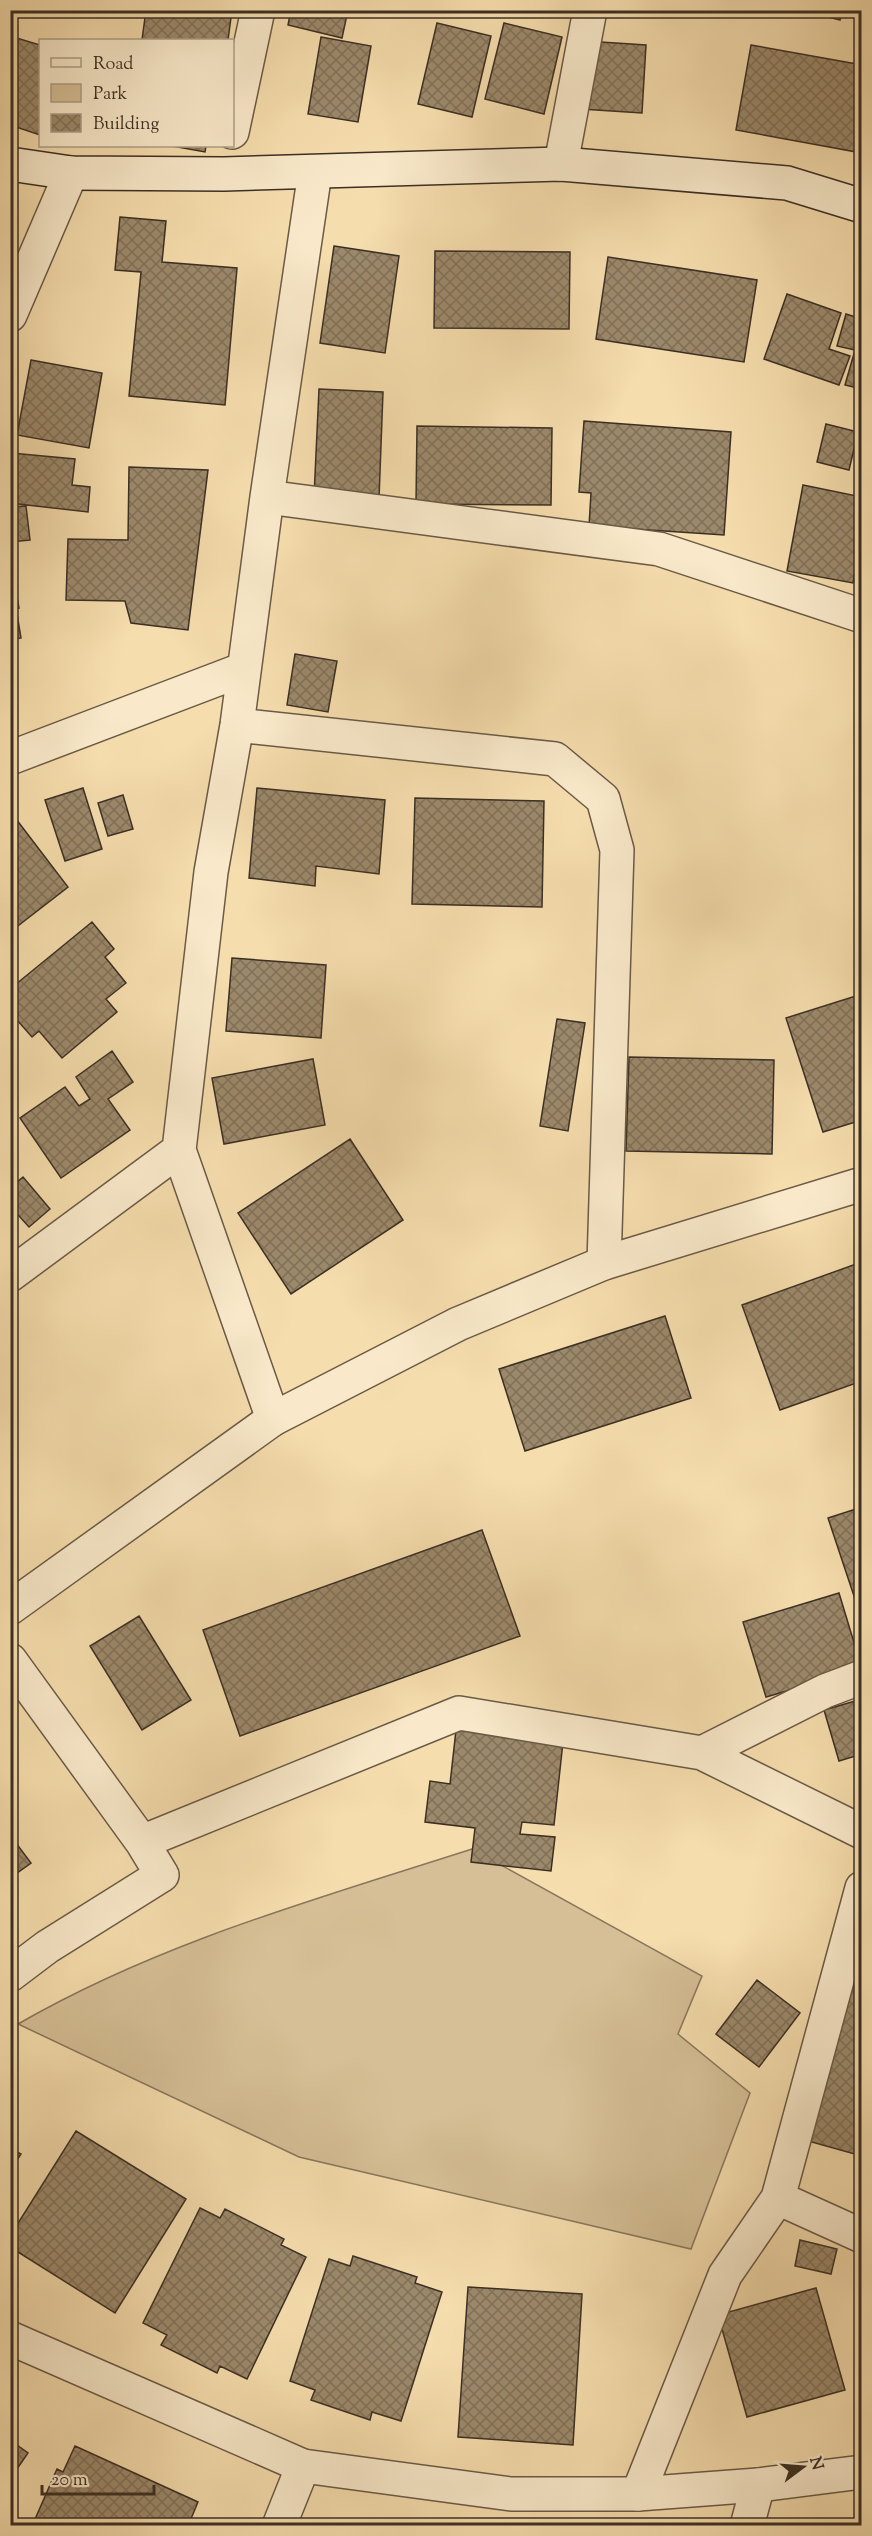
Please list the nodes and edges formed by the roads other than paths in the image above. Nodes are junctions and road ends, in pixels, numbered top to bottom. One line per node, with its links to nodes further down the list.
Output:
1 (258, 10): 3 (street)
2 (590, 10): 6 (street)
3 (234, 123)
4 (227, 160): 7 (street); 8 (street)
5 (10, 164): 8 (street)
6 (561, 164): 7 (street); 9 (street)
7 (315, 172): 11 (street)
8 (71, 173): 10 (street)
9 (861, 206)
10 (10, 315)
11 (267, 497): 12 (street); 13 (street)
12 (861, 616)
13 (244, 669): 14 (street); 15 (street)
14 (237, 725): 16 (street); 18 (street)
15 (10, 758)
16 (178, 1150): 19 (street); 20 (street)
17 (861, 1184): 18 (street)
18 (604, 1263): 20 (street)
19 (10, 1275)
20 (273, 1419): 21 (street)
21 (10, 1608)
22 (10, 1660): 26 (street)
23 (861, 1677): 24 (street)
24 (702, 1753): 25 (street); 26 (street)
25 (861, 1832)
26 (142, 1842): 28 (street)
27 (861, 1888): 29 (street)
28 (10, 1975)
29 (778, 2198): 30 (street); 35 (street)
30 (861, 2236)
31 (10, 2338): 32 (street)
32 (303, 2466): 35 (street); 36 (street)
33 (861, 2472): 34 (street)
34 (758, 2485): 35 (street); 37 (street)
35 (638, 2493)
36 (279, 2526)
37 (747, 2526)

